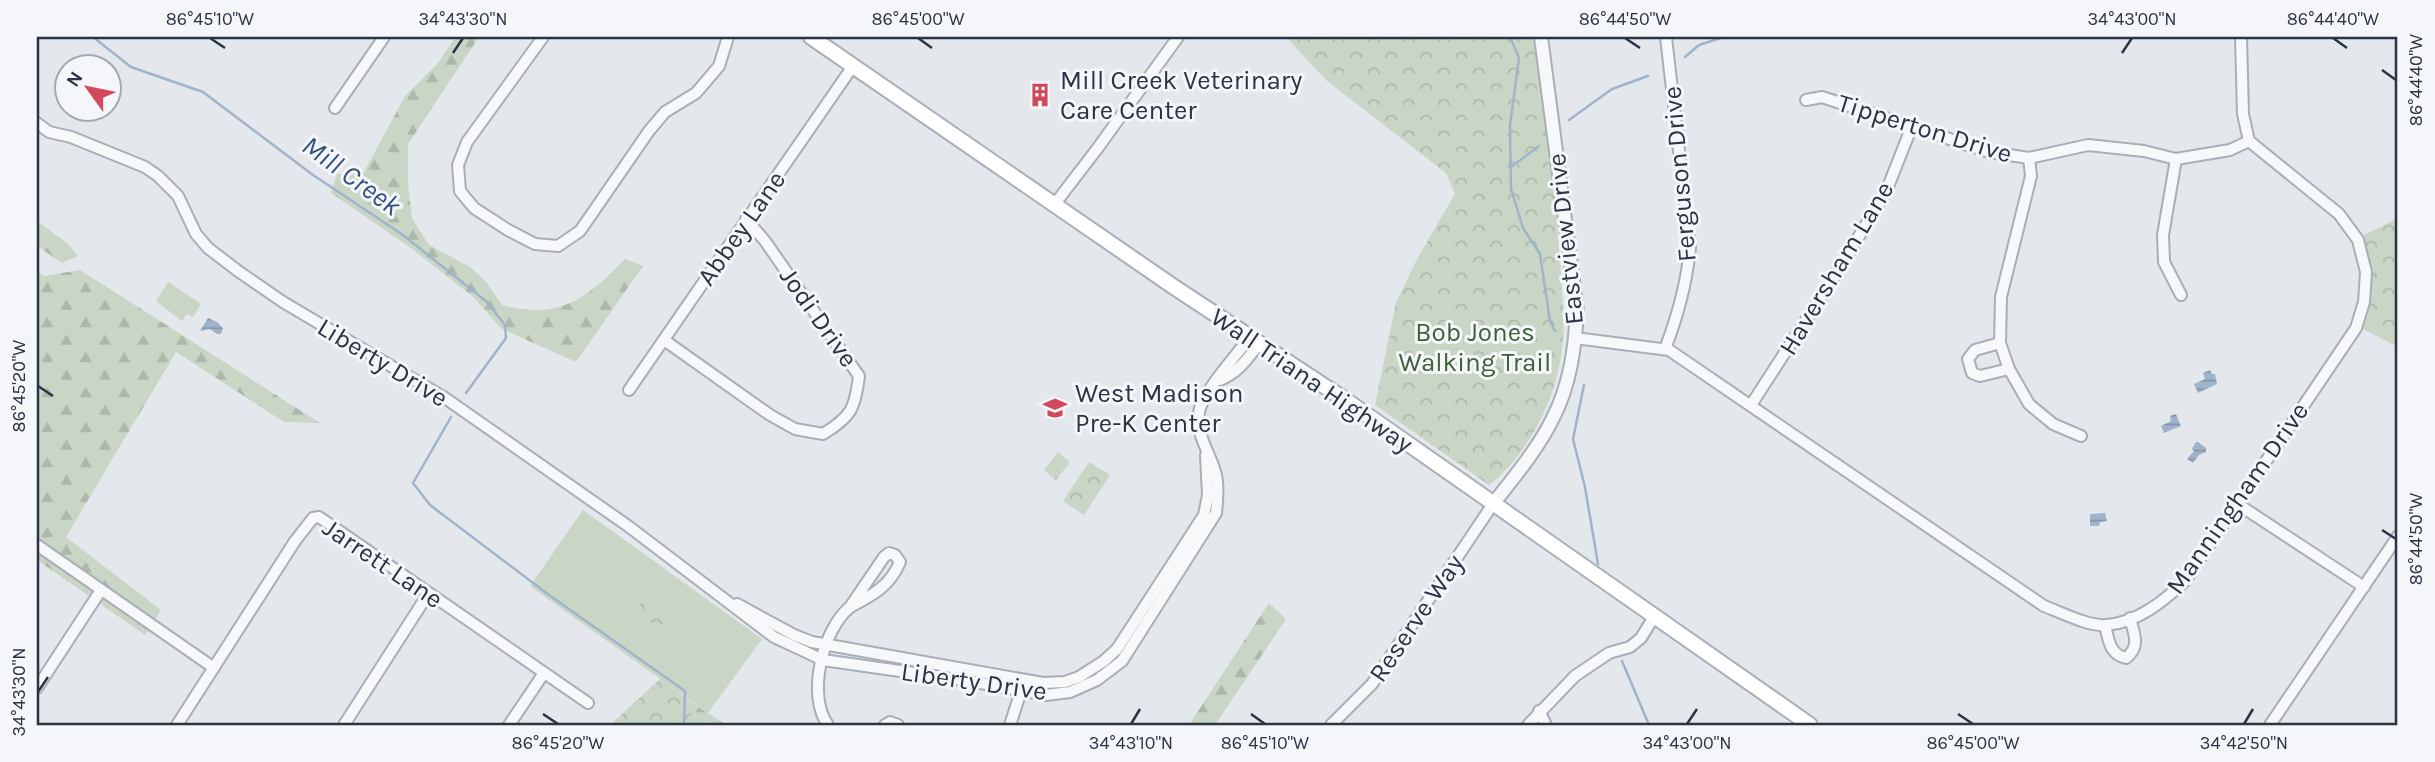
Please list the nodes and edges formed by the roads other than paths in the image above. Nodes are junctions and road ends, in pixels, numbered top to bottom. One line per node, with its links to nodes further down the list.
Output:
1 (384, 37): 11 (street)
2 (543, 37): 3 (street)
3 (728, 37)
4 (811, 37): 9 (main road, Wall Triana Highway)
5 (1178, 37): 17 (street)
6 (1541, 37): 20 (street, Eastview Drive)
7 (1666, 37): 24 (street, Ferguson Drive)
8 (2241, 37): 14 (street)
9 (853, 66): 17 (main road, Wall Triana Highway); 18 (street, Abbey Lane)
10 (1806, 100): 13 (street, Tipperton Drive)
11 (335, 108)
12 (37, 123): 37 (street, Liberty Drive)
13 (1912, 126): 15 (street, Tipperton Drive); 27 (street, Haversham Lane)
14 (2249, 141): 16 (street, Tipperton Drive); 30 (street, Manningham Drive)
15 (2029, 158): 16 (street, Tipperton Drive); 23 (street)
16 (2176, 159): 19 (street)
17 (1054, 205): 22 (main road, Wall Triana Highway)
18 (746, 219): 21 (street, Abbey Lane); 21 (street, Jodi Drive)
19 (2181, 295)
20 (1576, 338): 24 (street); 31 (street, Eastview Drive)
21 (664, 340): 26 (street, Abbey Lane)
22 (1254, 340): 29 (street, Liberty Drive); 31 (main road, Wall Triana Highway)
23 (2000, 343): 25 (street); 25 (street)
24 (1665, 349): 27 (street)
25 (2009, 369): 28 (street)
26 (629, 390)
27 (1751, 405): 41 (street)
28 (2081, 436)
29 (1207, 453): 46 (street, Liberty Drive); 48 (street, Liberty Drive)
30 (2236, 503): 34 (street); 40 (street, Manningham Drive)
31 (1493, 504): 39 (main road, Wall Triana Highway); 58 (street, Reserve Way)
32 (2398, 536): 34 (street)
33 (37, 545): 35 (street)
34 (2364, 587): 62 (street)
35 (101, 590): 44 (street); 47 (street)
36 (429, 594): 44 (street, Jarrett Lane); 45 (street, Jarrett Lane); 52 (street)
37 (725, 598): 42 (street, Liberty Drive); 43 (street, Liberty Drive)
38 (850, 607): 38 (street); 42 (street)
39 (1656, 615): 50 (street); 61 (main road, Wall Triana Highway)
40 (2130, 618): 41 (street, Manningham Drive); 41 (street)
41 (2105, 626)
42 (826, 645): 43 (street); 46 (street, Liberty Drive)
43 (823, 660): 48 (street, Liberty Drive); 54 (street)
44 (214, 668): 51 (street, Jarrett Lane)
45 (544, 673): 49 (street, Jarrett Lane); 53 (street)
46 (1024, 679): 48 (street)
47 (37, 688)
48 (1021, 691): 57 (street)
49 (588, 703)
50 (1539, 711): 59 (street); 60 (street)
51 (177, 725)
52 (344, 725)
53 (509, 725)
54 (828, 725)
55 (885, 725): 56 (street)
56 (898, 725)
57 (1010, 725)
58 (1331, 725)
59 (1528, 725)
60 (1546, 725)
61 (1810, 725)
62 (2270, 725)

